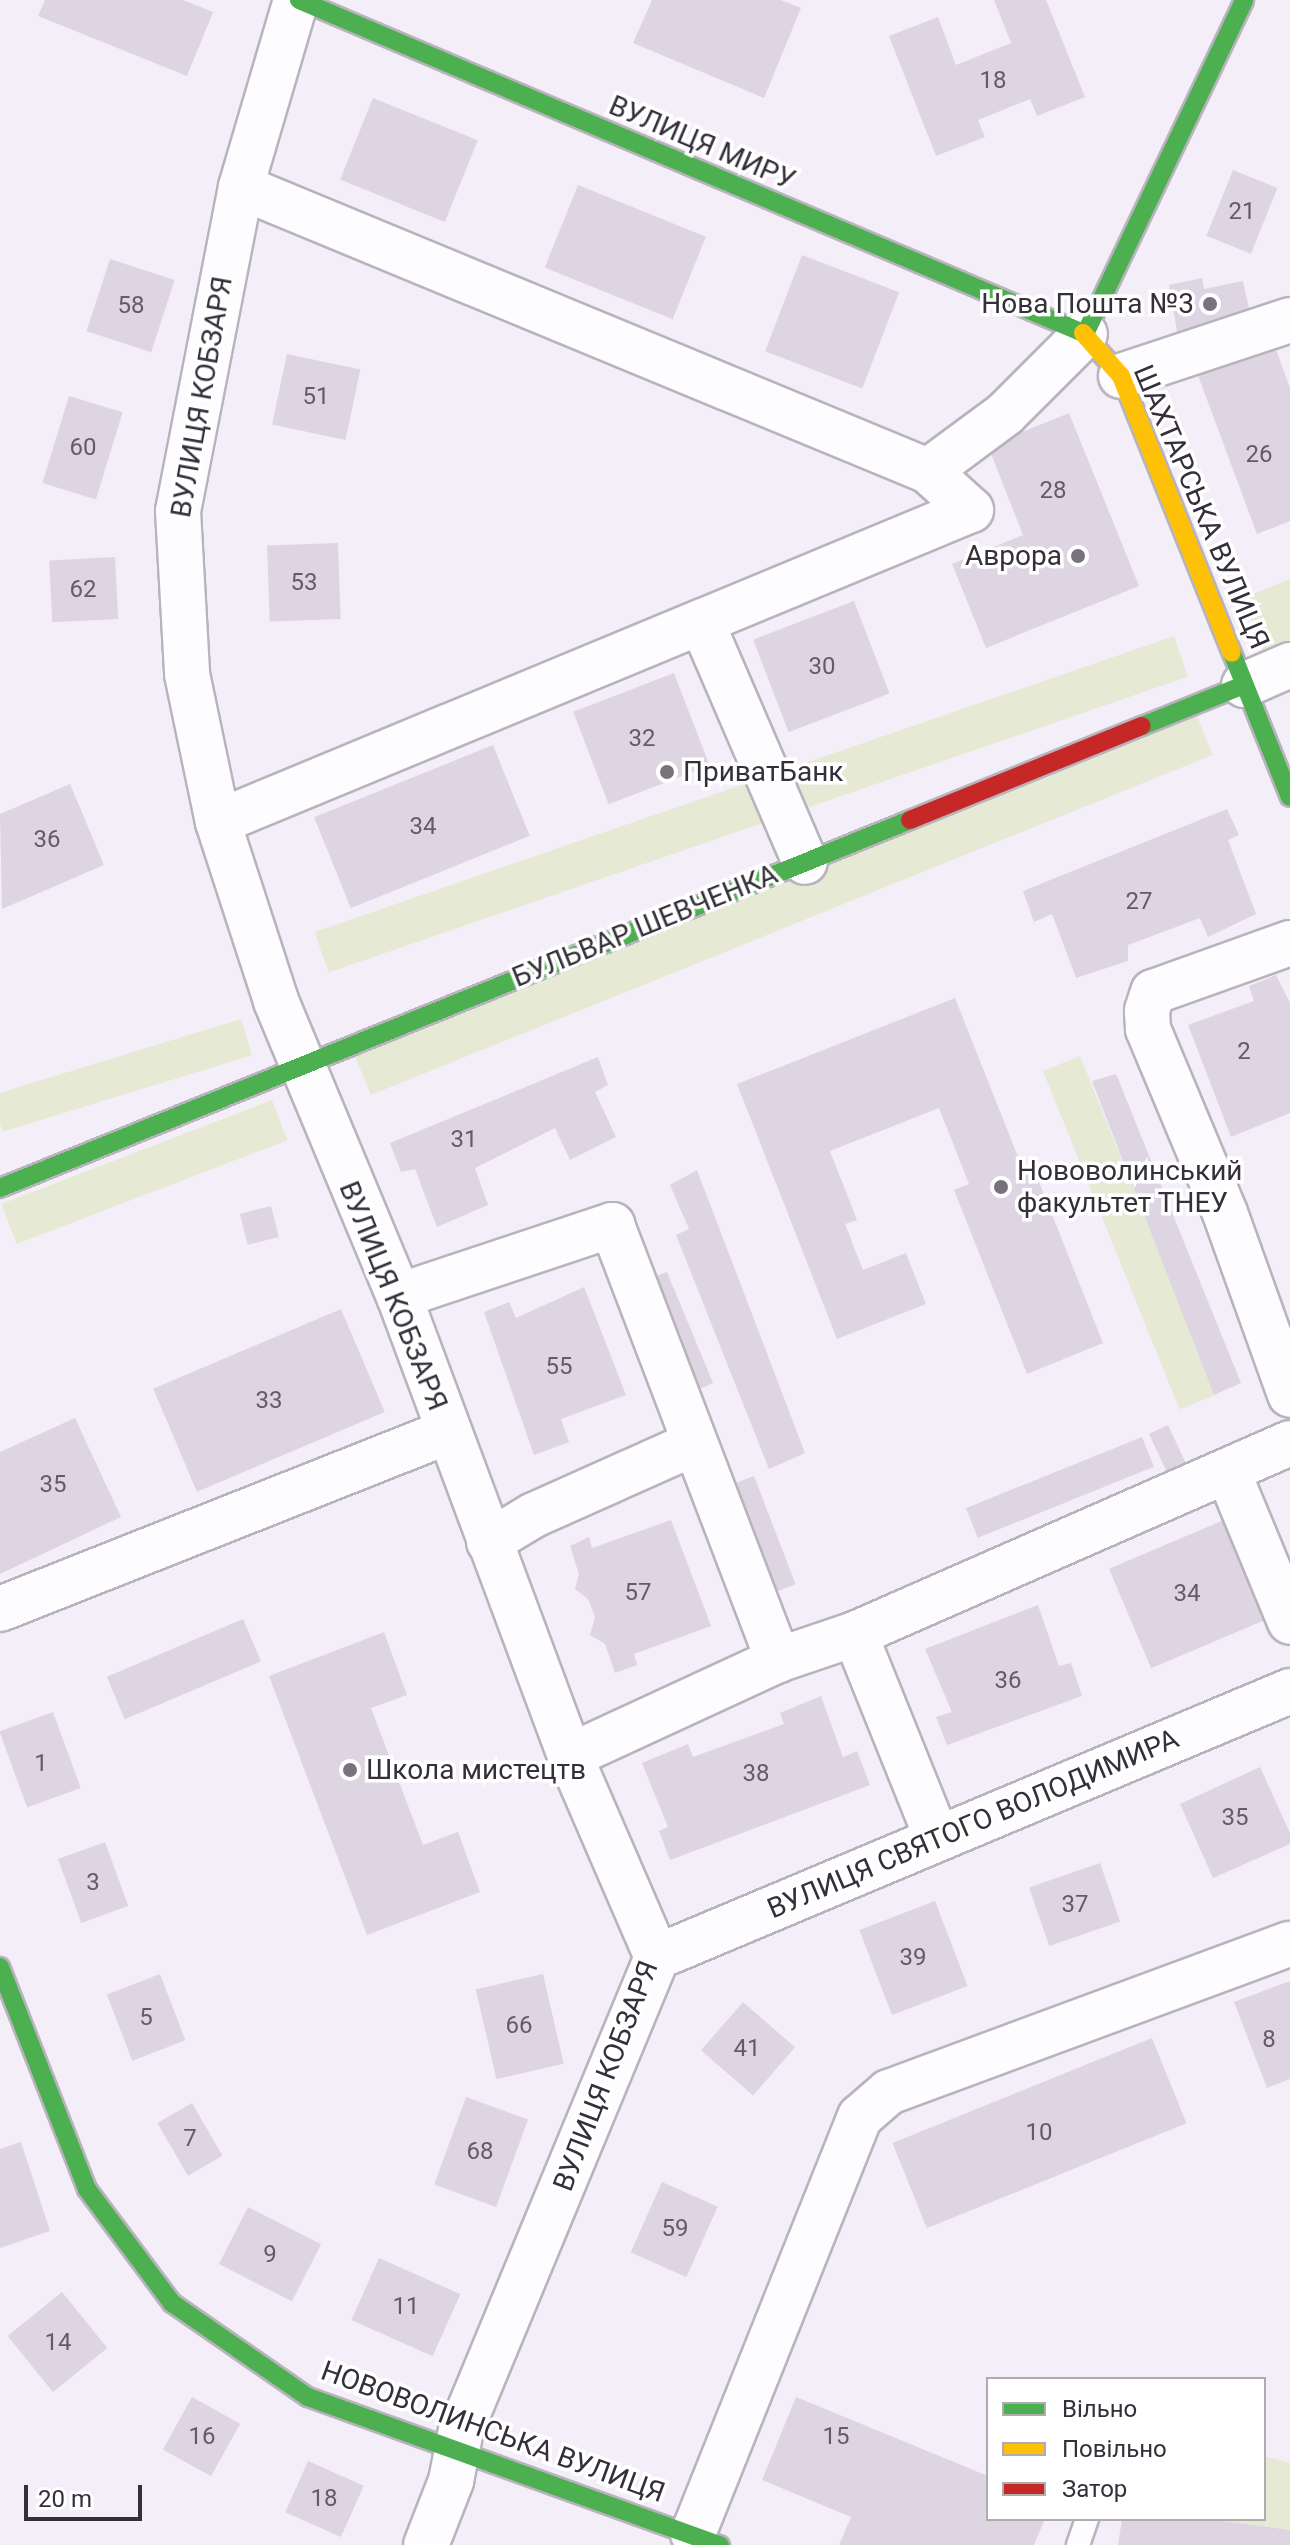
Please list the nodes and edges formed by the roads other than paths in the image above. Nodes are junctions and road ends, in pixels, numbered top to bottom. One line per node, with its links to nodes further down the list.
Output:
1 (298, 0): 3 (street, ВУЛИЦЯ КОБЗАРЯ); 5 (street, ВУЛИЦЯ МИРУ)
2 (1244, 0): 5 (street)
3 (241, 187): 7 (street); 12 (street, ВУЛИЦЯ КОБЗАРЯ)
4 (1290, 320): 6 (street)
5 (1085, 334): 6 (street, ШАХТАРСЬКА ВУЛИЦЯ); 7 (street)
6 (1121, 376): 10 (street, ШАХТАРСЬКА ВУЛИЦЯ)
7 (928, 471): 8 (street)
8 (702, 623): 12 (street); 13 (street)
9 (1290, 665): 10 (street, БУЛЬВАР ШЕВЧЕНКА)
10 (1244, 685): 11 (street, ШАХТАРСЬКА ВУЛИЦЯ); 13 (street, БУЛЬВАР ШЕВЧЕНКА)
11 (1290, 797)
12 (218, 822): 15 (street, ВУЛИЦЯ КОБЗАРЯ)
13 (805, 862): 15 (street, БУЛЬВАР ШЕВЧЕНКА)
14 (1290, 943): 18 (street)
15 (302, 1064): 16 (street, БУЛЬВАР ШЕВЧЕНКА); 17 (street, ВУЛИЦЯ КОБЗАРЯ)
16 (0, 1188)
17 (399, 1296): 19 (street, ВУЛИЦЯ КОБЗАРЯ); 20 (street)
18 (1290, 1395)
19 (447, 1432): 23 (street, ВУЛИЦЯ КОБЗАРЯ); 24 (street)
20 (695, 1443): 23 (street); 27 (street)
21 (1290, 1443): 22 (street)
22 (1228, 1472): 25 (street); 26 (street)
23 (489, 1542): 29 (street, ВУЛИЦЯ КОБЗАРЯ)
24 (0, 1609)
25 (1290, 1622)
26 (855, 1634): 27 (street); 30 (street)
27 (778, 1660): 29 (street)
28 (1290, 1691): 30 (street, ВУЛИЦЯ СВЯТОГО ВОЛОДИМИРА)
29 (570, 1756): 32 (street, ВУЛИЦЯ КОБЗАРЯ)
30 (937, 1838): 32 (street, ВУЛИЦЯ СВЯТОГО ВОЛОДИМИРА)
31 (1290, 1944): 36 (street)
32 (657, 1957): 34 (street, ВУЛИЦЯ КОБЗАРЯ)
33 (0, 1967): 34 (street, НОВОВОЛИНСЬКА ВУЛИЦЯ)
34 (460, 2452): 36 (street, НОВОВОЛИНСЬКА ВУЛИЦЯ); 37 (street, ВУЛИЦЯ КОБЗАРЯ)
35 (1086, 2521): 38 (lane)
36 (706, 2540)
37 (426, 2545)
38 (1078, 2545)

